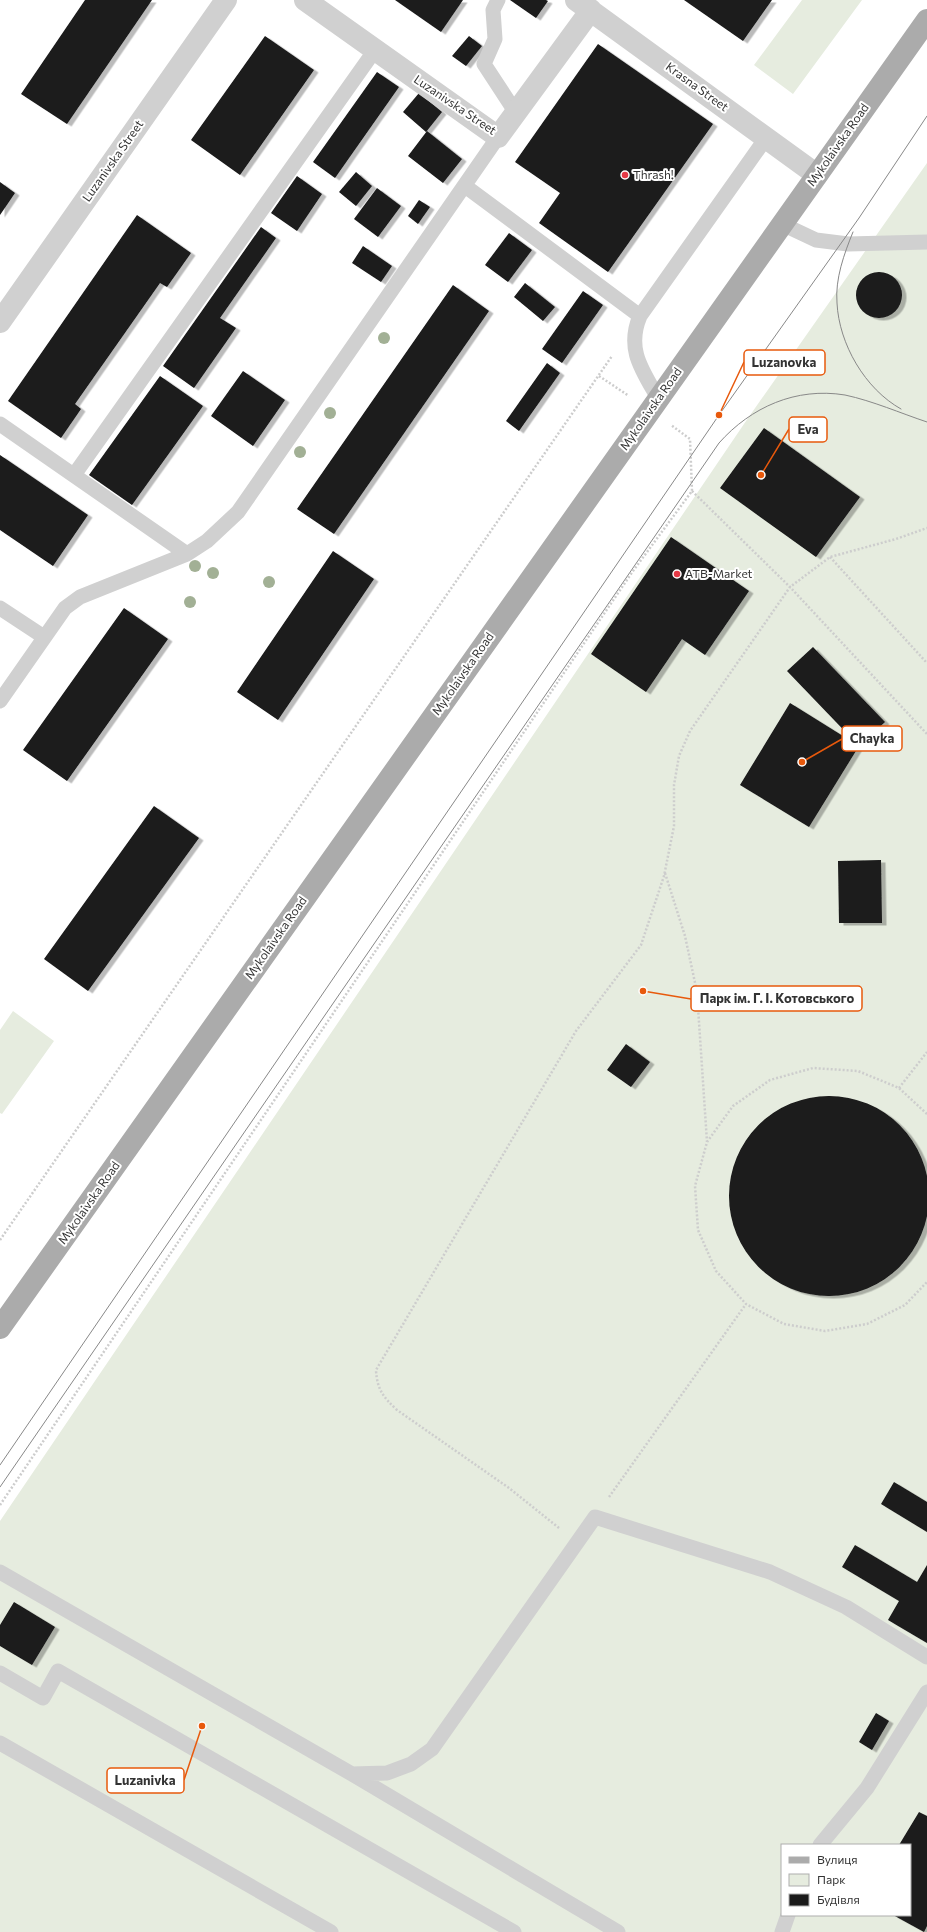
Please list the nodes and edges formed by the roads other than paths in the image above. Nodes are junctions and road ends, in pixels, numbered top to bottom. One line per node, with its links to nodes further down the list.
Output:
1 (226, 0): 15 (street, Luzanivska Street)
2 (305, 0): 6 (street, Luzanivska Street)
3 (498, 0): 7 (lane)
4 (584, 5): 7 (street, Luzanivska Street); 9 (street, Krasna Street)
5 (927, 20): 10 (main road, Mykolaivska Road)
6 (375, 50): 8 (street, Luzanivska Street); 18 (lane)
7 (516, 113): 8 (street, Luzanivska Street)
8 (498, 137): 11 (lane)
9 (766, 138): 10 (street, Krasna Street); 14 (lane)
10 (817, 175): 12 (main road, Mykolaivska Road)
11 (465, 186): 14 (lane); 19 (lane)
12 (782, 224): 13 (lane); 16 (main road, Mykolaivska Road)
13 (927, 242)
14 (640, 316): 16 (lane)
15 (0, 322)
16 (658, 398): 23 (main road, Mykolaivska Road)
17 (0, 424): 18 (lane)
18 (74, 475): 19 (lane)
19 (187, 554): 21 (lane)
20 (0, 608): 21 (lane)
21 (44, 637): 22 (lane)
22 (0, 701)
23 (0, 1328)
24 (0, 1572): 29 (lane)
25 (927, 1657): 29 (lane)
26 (0, 1673): 34 (lane)
27 (927, 1692): 30 (lane)
28 (0, 1742): 33 (lane)
29 (352, 1774): 32 (lane)
30 (821, 1844)
31 (788, 1916): 35 (lane)
32 (615, 1931)
33 (331, 1932)
34 (514, 1932)
35 (782, 1932)

